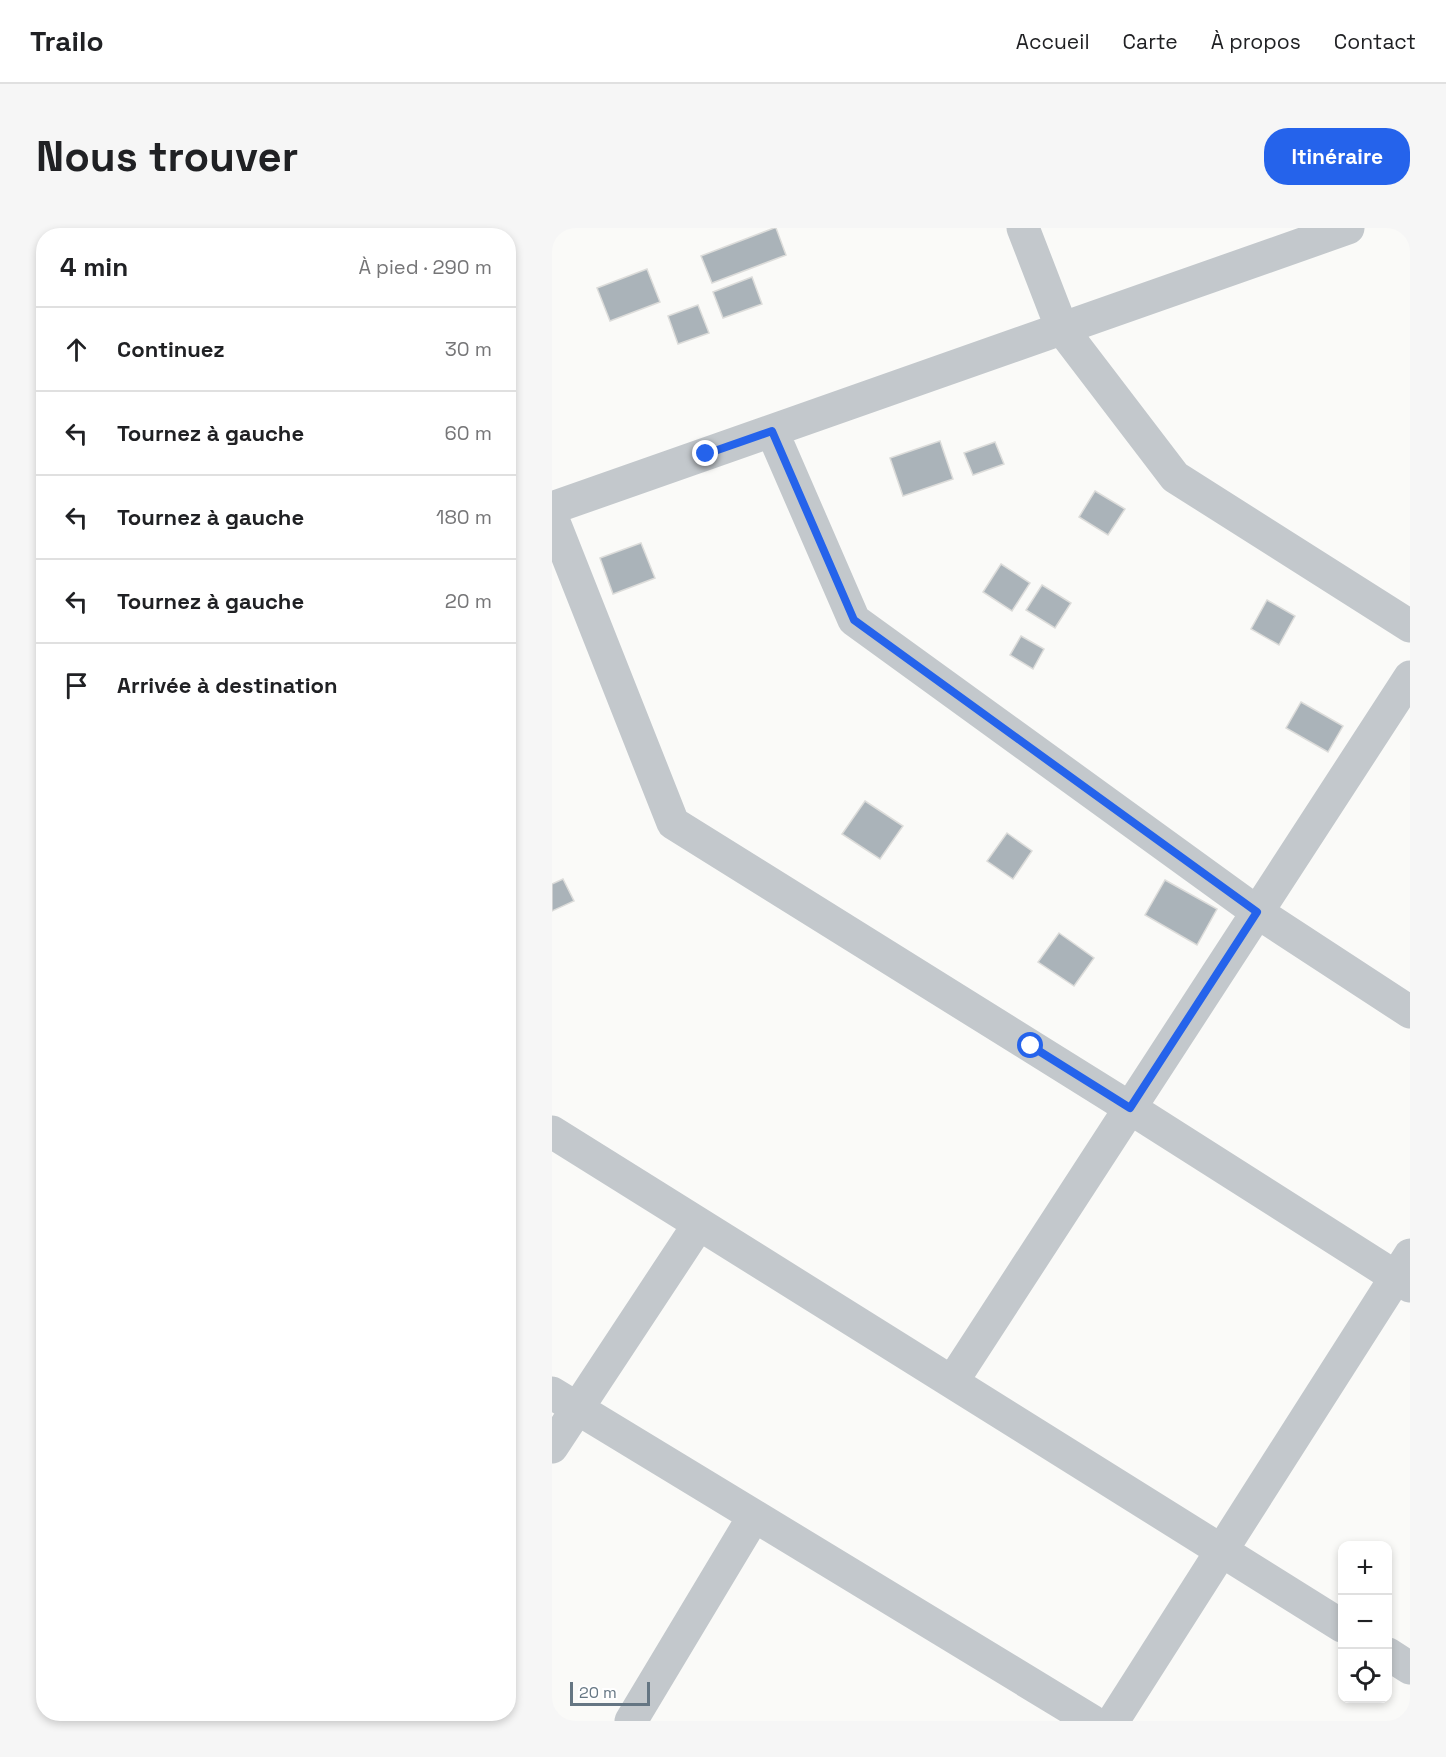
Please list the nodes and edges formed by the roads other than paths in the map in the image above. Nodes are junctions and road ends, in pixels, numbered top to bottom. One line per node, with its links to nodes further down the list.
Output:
1 (1023, 228): 3 (street)
2 (1348, 228): 3 (street)
3 (1062, 329): 4 (street); 7 (street)
4 (772, 431): 5 (street); 9 (street)
5 (552, 508)
6 (552, 517): 11 (street)
7 (1410, 626)
8 (1410, 677): 9 (street)
9 (1257, 912): 10 (street); 11 (street)
10 (1410, 1012)
11 (1130, 1108): 14 (street); 15 (street)
12 (552, 1132): 13 (street)
13 (699, 1224): 15 (street); 16 (street)
14 (1405, 1273): 19 (street)
15 (952, 1382): 19 (street)
16 (565, 1401): 17 (street); 18 (street)
17 (552, 1447)
18 (754, 1516): 23 (street); 24 (street)
19 (1222, 1550): 20 (street); 25 (street)
20 (1338, 1623)
21 (1392, 1657): 22 (street)
22 (1410, 1668)
23 (631, 1721)
24 (1092, 1721)
25 (1113, 1721)

